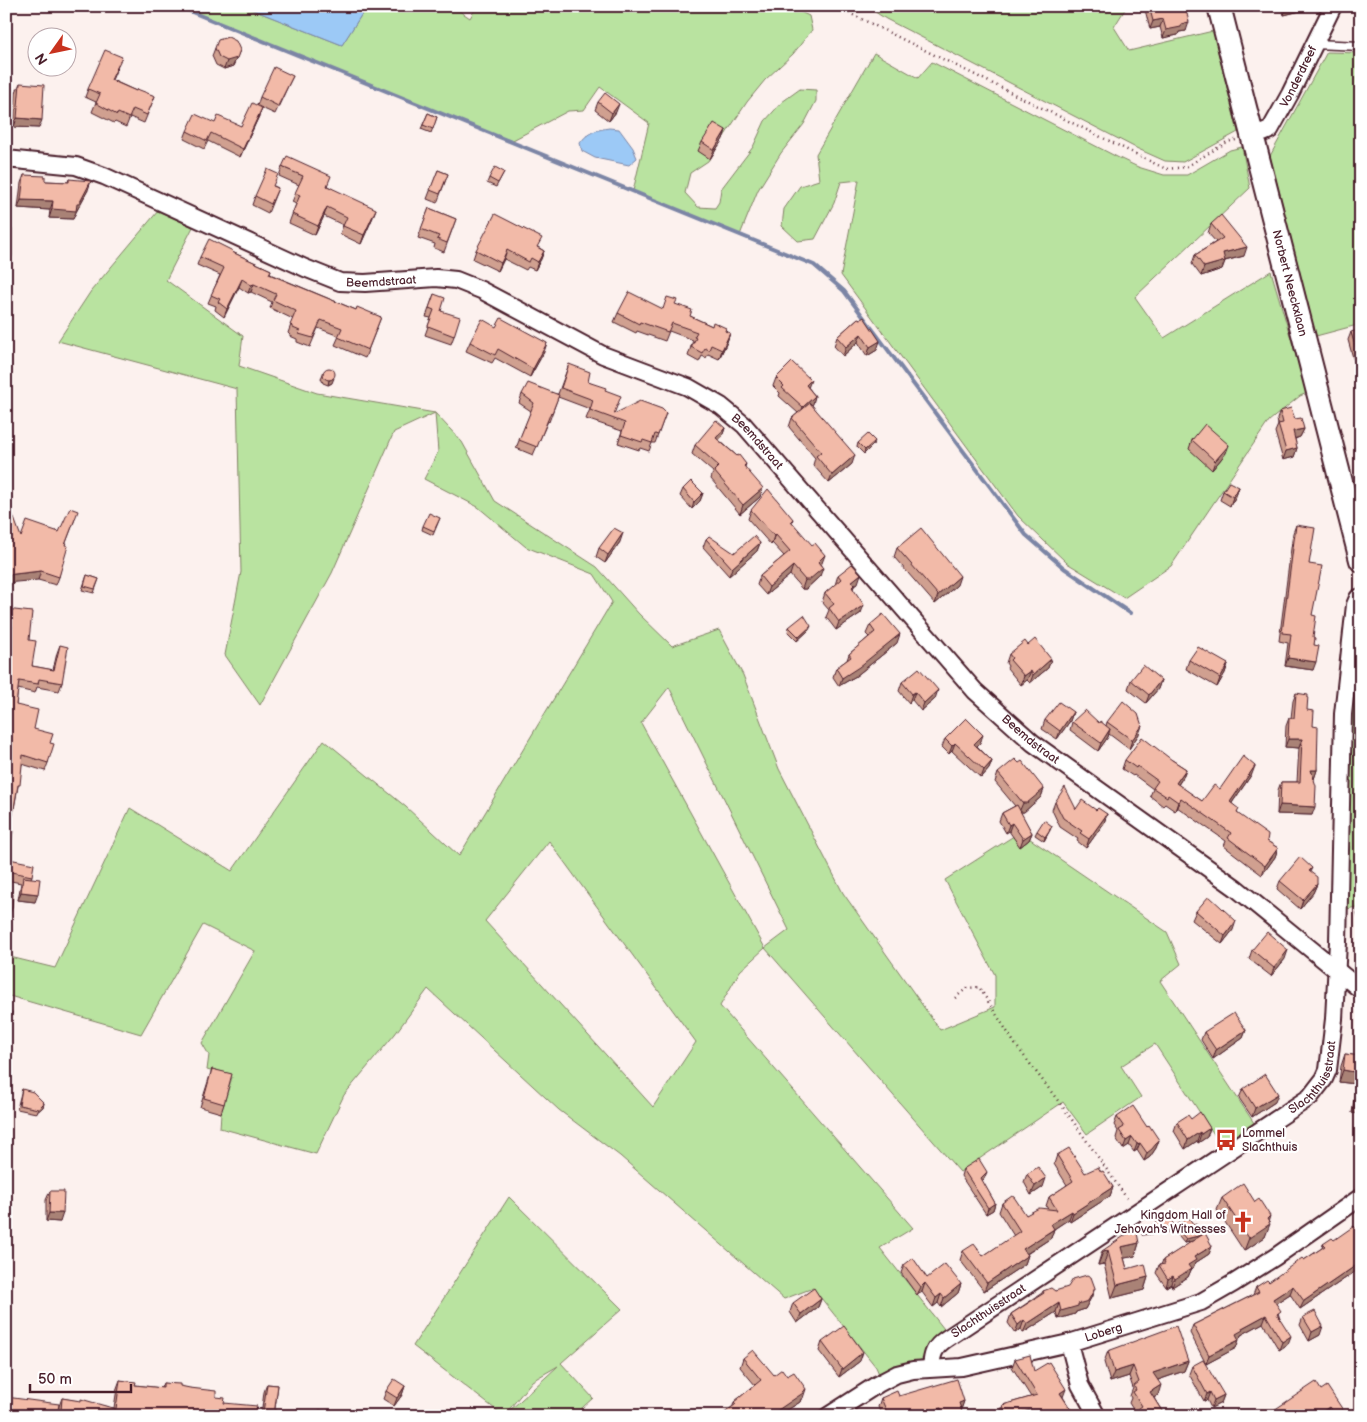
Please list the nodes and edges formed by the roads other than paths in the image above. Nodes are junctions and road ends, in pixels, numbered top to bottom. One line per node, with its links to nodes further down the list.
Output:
1 (1220, 6): 5 (main road, Norbert Neeckxlaan)
2 (1333, 6): 3 (street, Vonderdreef)
3 (1314, 44): 4 (lane); 5 (street, Vonderdreef)
4 (1361, 46)
5 (1253, 137): 7 (main road, Norbert Neeckxlaan)
6 (6, 159): 9 (street, Beemdstraat)
7 (1361, 560)
8 (1361, 597): 9 (street, Slachthuisstraat)
9 (1337, 969): 10 (street, Beemdstraat); 13 (street, Slachthuisstraat)
10 (1361, 990)
11 (1361, 1197): 12 (street, Loberg)
12 (1069, 1343): 13 (street, Loberg); 15 (street)
13 (931, 1368): 14 (street, Loberg)
14 (828, 1416)
15 (1098, 1416)

